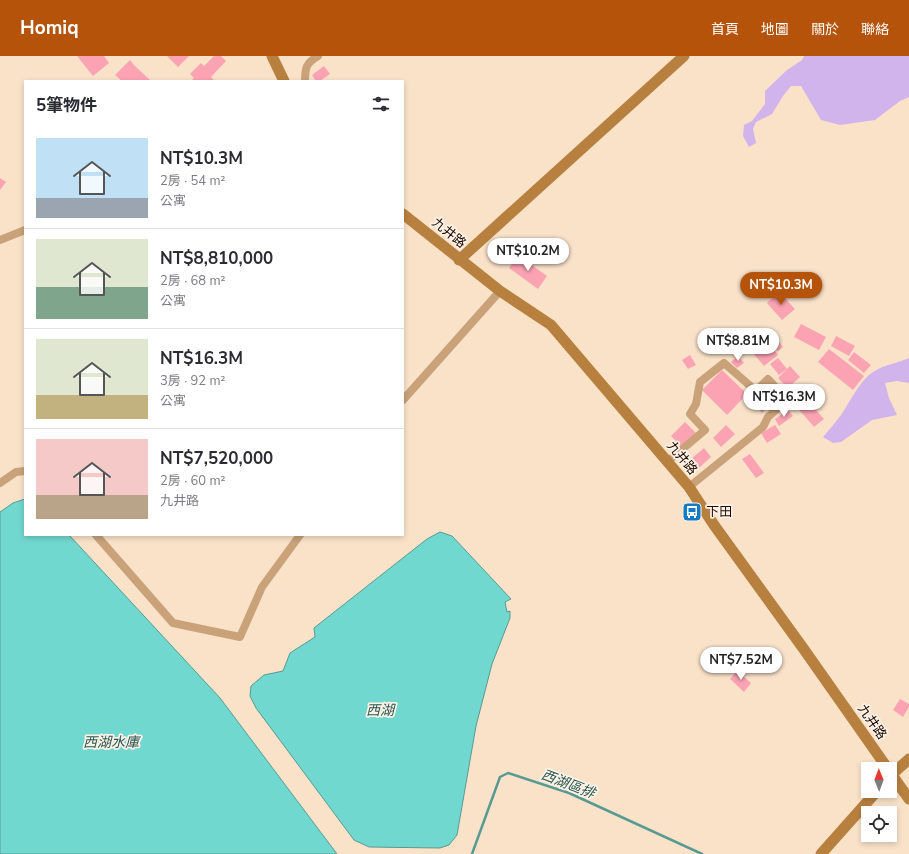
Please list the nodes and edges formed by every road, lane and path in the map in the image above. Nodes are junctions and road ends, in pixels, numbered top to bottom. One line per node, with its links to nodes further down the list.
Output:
1 (272, 56): 4 (main road)
2 (318, 56): 5 (street)
3 (684, 56): 9 (main road)
4 (284, 80)
5 (305, 80)
6 (404, 215): 9 (main road, 九井路)
7 (24, 230): 8 (street)
8 (0, 240)
9 (460, 260): 10 (main road, 九井路)
10 (500, 291): 11 (street); 12 (main road, 九井路)
11 (404, 399)
12 (667, 462): 15 (main road, 九井路); 15 (street)
13 (24, 471): 14 (street)
14 (0, 483)
15 (689, 487): 19 (main road, 九井路)
16 (97, 536): 17 (street)
17 (299, 536)
18 (909, 759): 20 (main road)
19 (882, 762)
20 (897, 768)
21 (897, 783): 23 (main road, 九井路)
22 (871, 798): 24 (main road)
23 (909, 799)
24 (821, 854)

